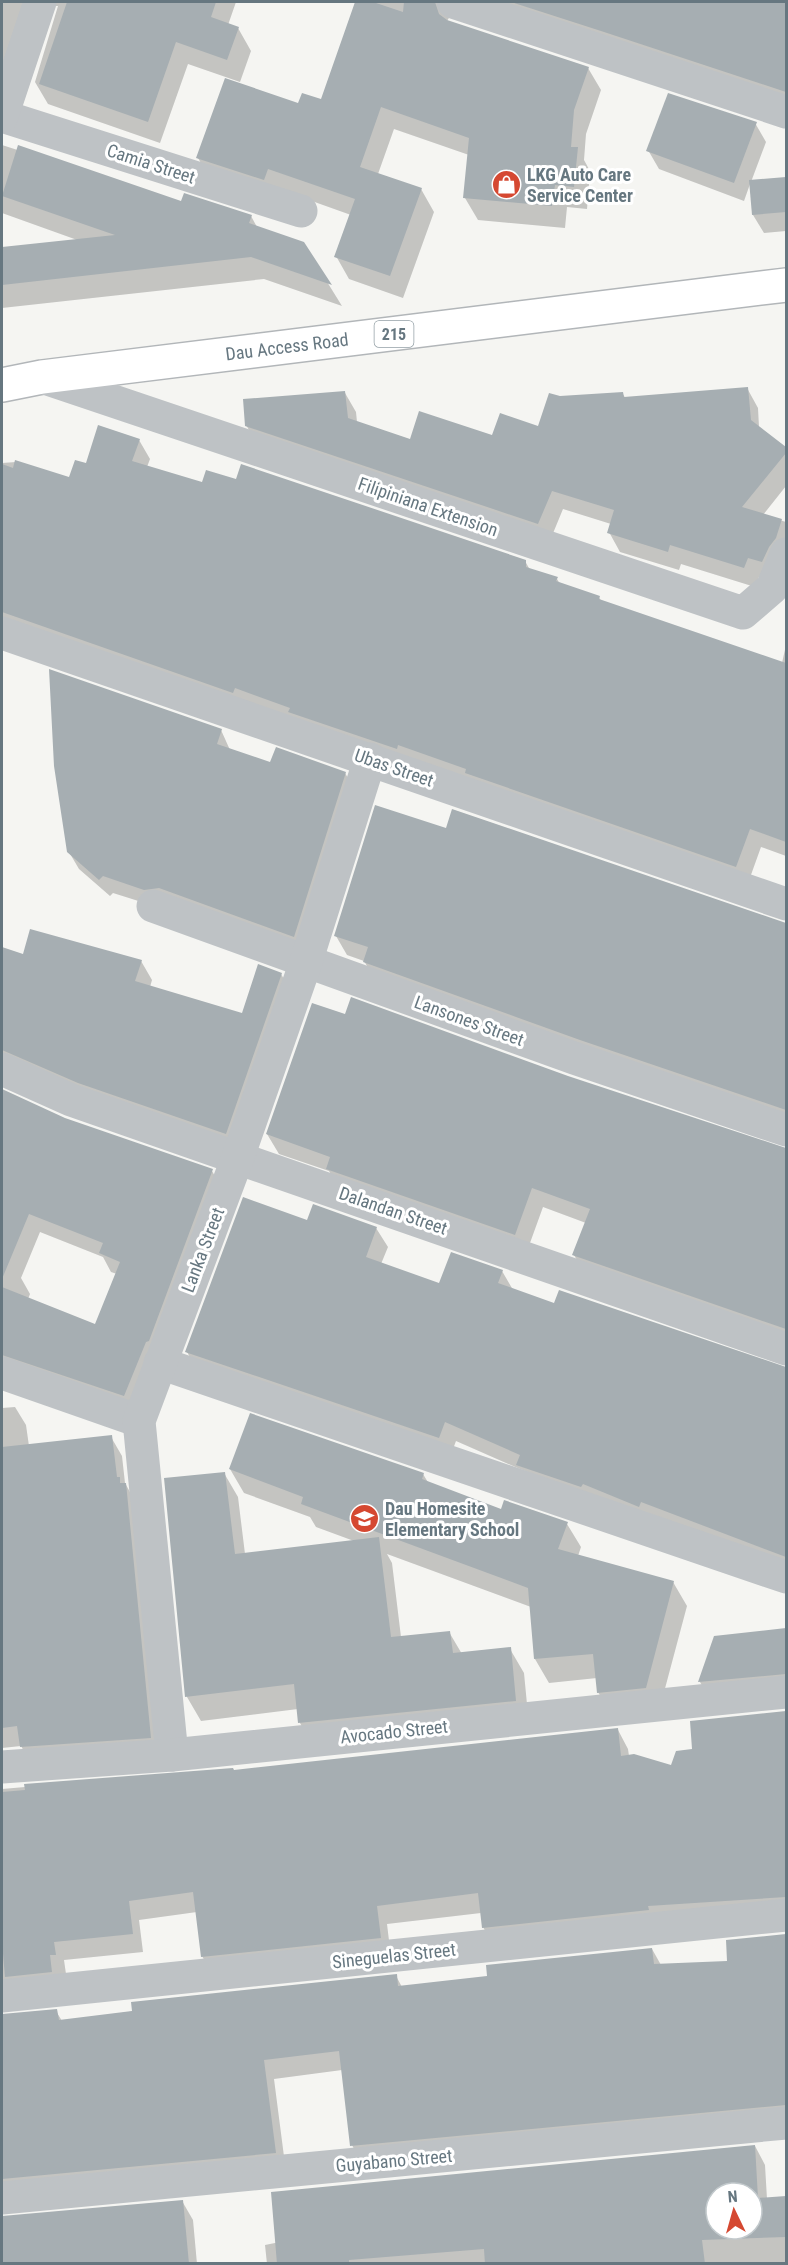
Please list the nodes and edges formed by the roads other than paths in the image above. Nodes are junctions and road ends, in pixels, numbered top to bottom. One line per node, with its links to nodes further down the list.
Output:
1 (40, 2): 4 (street)
2 (453, 2): 3 (street)
3 (786, 112)
4 (2, 116): 5 (street, Camia Street)
5 (301, 212)
6 (786, 285): 7 (main road, Dau Access Road / 215)
7 (42, 377): 8 (main road, Dau Access Road / 215); 9 (street, Filipiniana Extension)
8 (2, 385)
9 (786, 554)
10 (2, 633): 11 (street, Ubas Street)
11 (370, 759): 12 (street, Ubas Street); 14 (street, Lanka Street)
12 (786, 904)
13 (153, 906): 14 (street, Lansones Street)
14 (306, 962): 16 (street, Lansones Street); 17 (street, Lanka Street)
15 (2, 1069): 17 (street, Dalandan Street)
16 (786, 1130)
17 (238, 1157): 18 (street, Dalandan Street); 19 (street, Lanka Street)
18 (786, 1348)
19 (160, 1363): 21 (street, Lanka Street); 22 (street)
20 (2, 1373): 21 (street)
21 (139, 1421): 24 (street, Lanka Street)
22 (786, 1577)
23 (786, 1692): 24 (street, Avocado Street)
24 (172, 1755): 25 (street, Avocado Street)
25 (2, 1767)
26 (786, 1915): 27 (street, Sineguelas Street)
27 (2, 1996)
28 (786, 2123): 29 (street, Guyabano Street)
29 (2, 2198)

